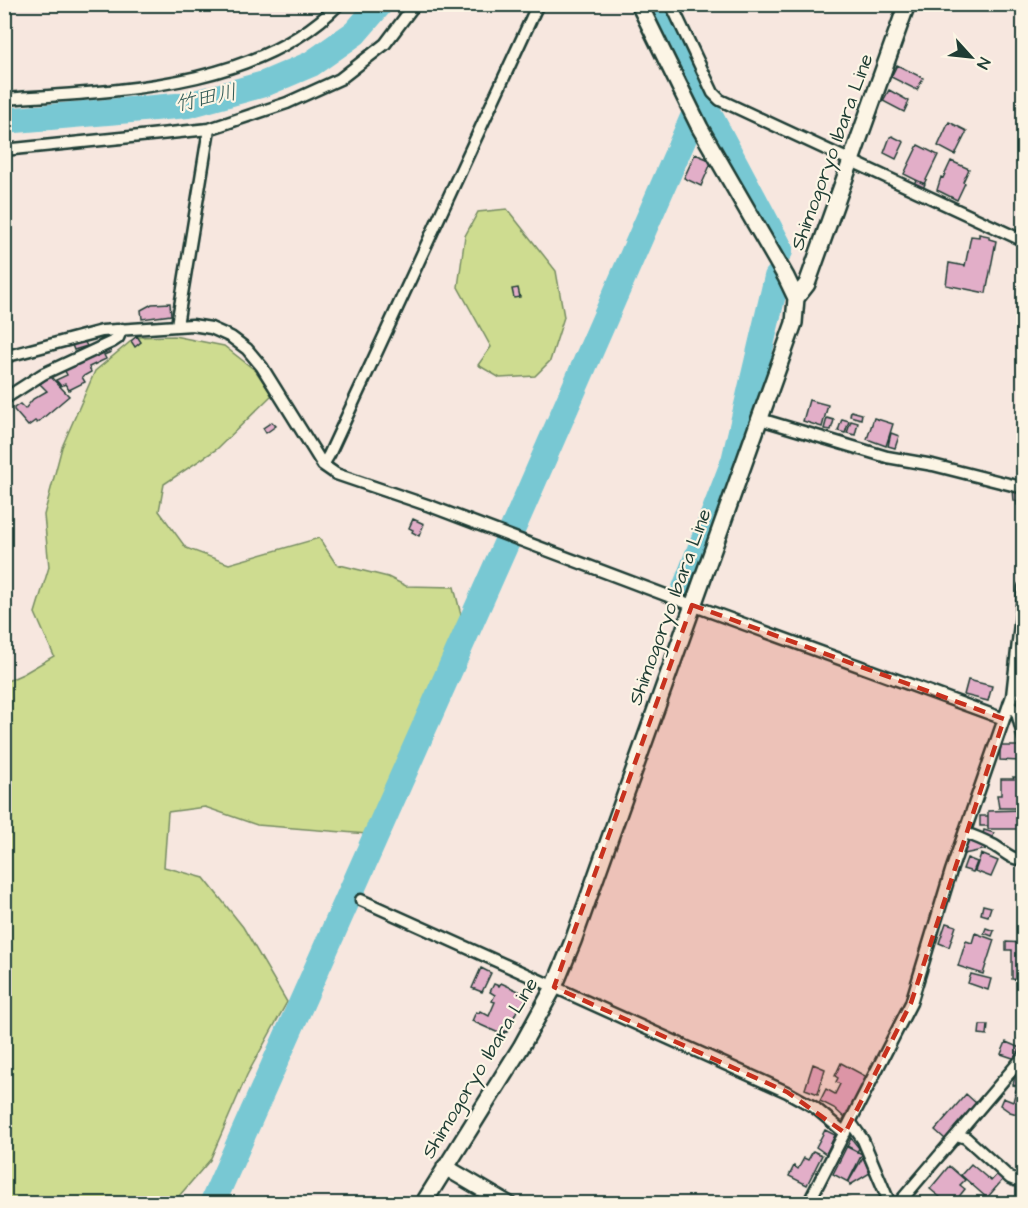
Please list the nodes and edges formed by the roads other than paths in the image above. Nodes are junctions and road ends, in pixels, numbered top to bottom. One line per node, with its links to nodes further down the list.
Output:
1 (339, 4): 7 (street)
2 (415, 4): 8 (street)
3 (538, 4): 18 (street)
4 (639, 4): 12 (main road)
5 (671, 4): 10 (street)
6 (907, 4): 10 (main road, Shimogoryo Ibara Line)
7 (4, 99)
8 (209, 129): 9 (street); 13 (street)
9 (4, 150)
10 (850, 162): 11 (street); 12 (main road, Shimogoryo Ibara Line)
11 (1023, 241)
12 (796, 298): 17 (main road, Shimogoryo Ibara Line)
13 (177, 325): 14 (street); 18 (street)
14 (122, 329): 15 (street); 16 (street)
15 (4, 357)
16 (4, 399)
17 (760, 419): 19 (street); 21 (main road, Shimogoryo Ibara Line)
18 (323, 465): 21 (street)
19 (1023, 488)
20 (1023, 587): 22 (street)
21 (692, 605): 23 (street); 28 (main road, Shimogoryo Ibara Line)
22 (1009, 704): 23 (street); 24 (street)
23 (1004, 719): 25 (street)
24 (1023, 739)
25 (965, 833): 26 (street); 30 (street)
26 (1023, 859)
27 (361, 900): 28 (street)
28 (554, 987): 31 (street); 33 (main road, Shimogoryo Ibara Line)
29 (1023, 1056): 32 (street)
30 (851, 1123): 31 (street); 38 (street)
31 (845, 1133): 37 (street)
32 (957, 1135): 34 (street); 39 (street)
33 (445, 1167): 35 (main road, Shimogoryo Ibara Line); 36 (main road)
34 (1023, 1174)
35 (423, 1203)
36 (508, 1203)
37 (808, 1203)
38 (890, 1203)
39 (898, 1203)

